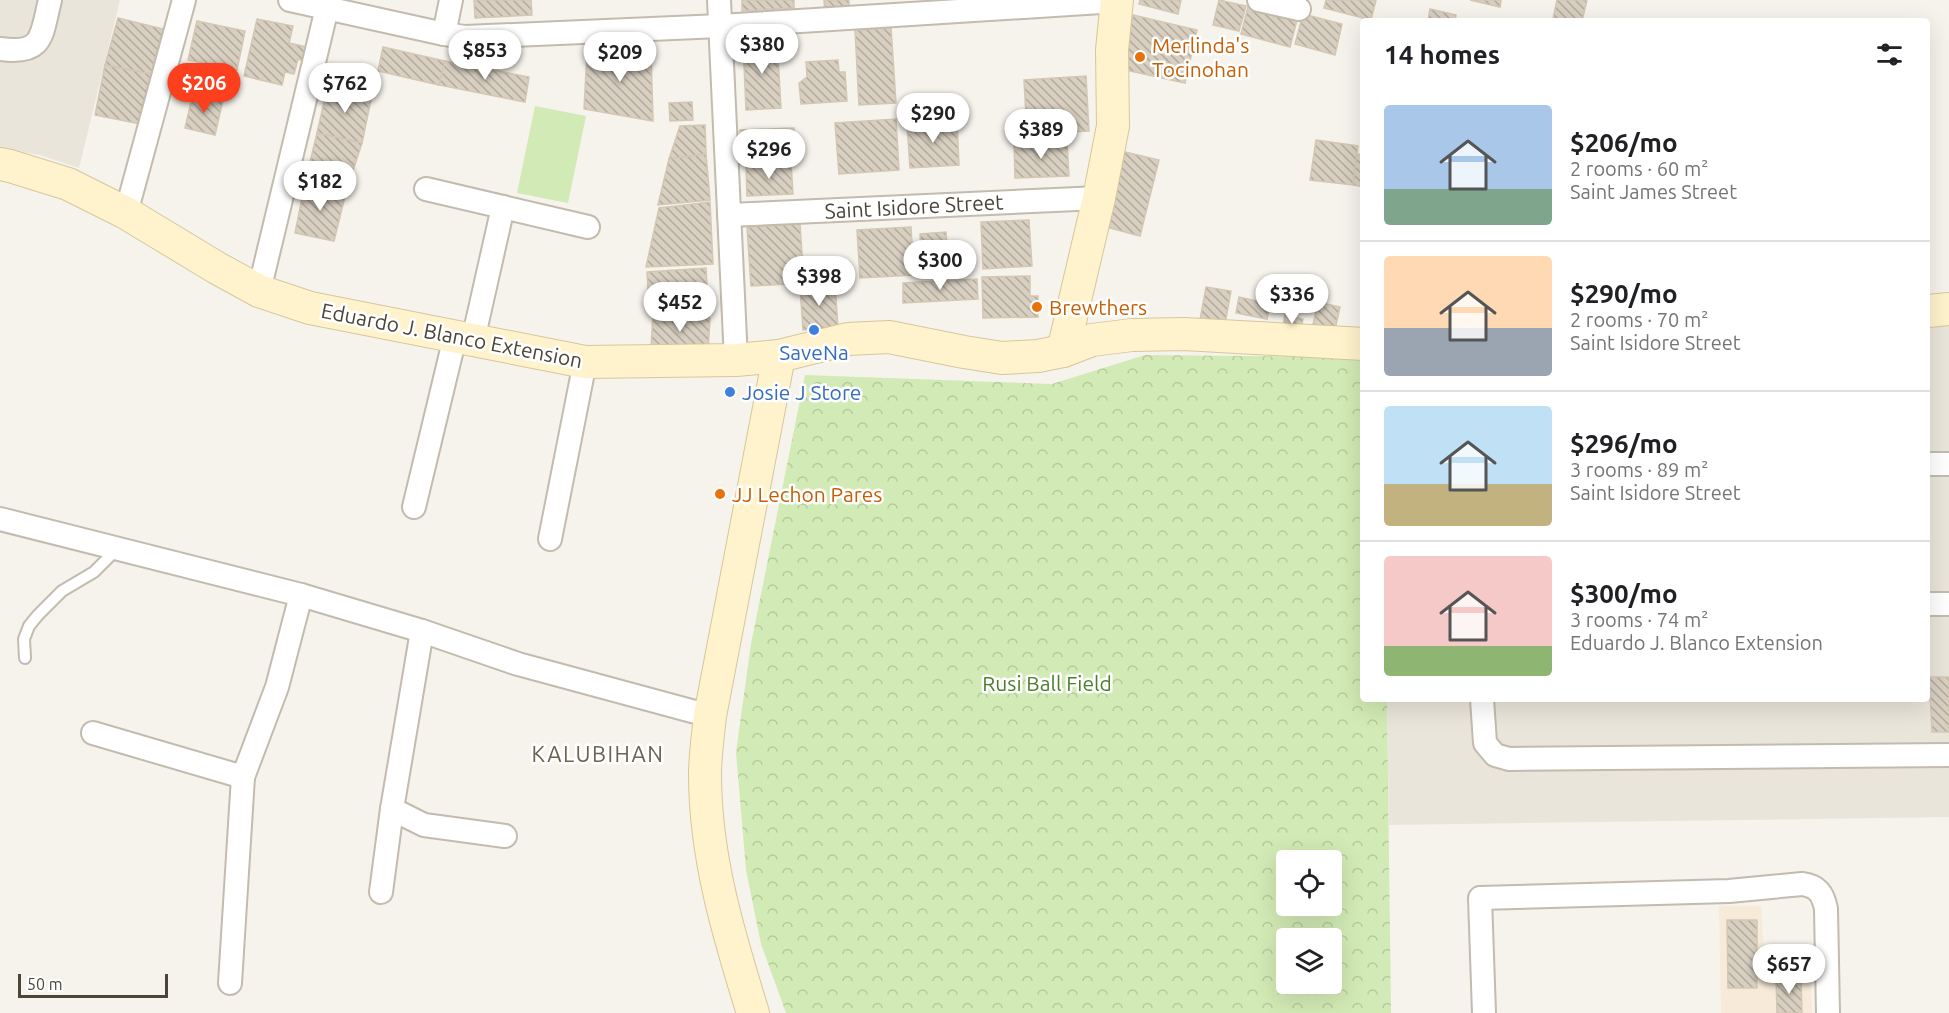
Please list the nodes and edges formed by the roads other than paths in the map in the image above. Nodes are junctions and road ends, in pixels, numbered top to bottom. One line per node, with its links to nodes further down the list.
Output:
1 (50, 0): 12 (street)
2 (184, 0): 17 (street)
3 (290, 0): 8 (street)
4 (452, 0): 11 (street)
5 (719, 0): 10 (street)
6 (1259, 0): 9 (street)
7 (1117, 1): 10 (street); 15 (main road)
8 (327, 8): 11 (street); 20 (street)
9 (1299, 9)
10 (720, 26): 11 (street); 18 (street)
11 (444, 34)
12 (0, 49)
13 (0, 164): 17 (main road, Eduardo J. Blanco Extension)
14 (426, 189): 16 (street)
15 (1099, 198): 18 (street, Saint Isidore Street); 25 (main road)
16 (503, 207): 19 (street); 23 (street)
17 (126, 213): 20 (main road, Eduardo J. Blanco Extension)
18 (729, 215): 27 (street)
19 (588, 227)
20 (259, 291): 23 (main road, Eduardo J. Blanco Extension)
21 (1949, 309): 22 (main road)
22 (1930, 311)
23 (464, 338): 28 (main road, Eduardo J. Blanco Extension); 31 (street)
24 (1360, 344): 25 (main road, Eduardo J. Blanco Extension)
25 (1063, 351): 26 (main road, Eduardo J. Blanco Extension)
26 (779, 356): 27 (main road, Eduardo J. Blanco Extension); 41 (main road)
27 (736, 360): 28 (main road, Eduardo J. Blanco Extension)
28 (585, 362): 33 (street)
29 (1930, 464): 30 (street)
30 (1949, 464)
31 (414, 507)
32 (0, 519): 34 (street)
33 (550, 539)
34 (118, 549): 35 (street); 39 (lane)
35 (301, 595): 38 (street); 44 (street)
36 (1930, 604): 37 (street)
37 (1949, 604)
38 (422, 631): 41 (street); 45 (street)
39 (25, 658)
40 (1482, 702): 43 (street)
41 (710, 716): 49 (main road)
42 (93, 733): 44 (street)
43 (1949, 755)
44 (243, 777): 48 (street)
45 (392, 809): 46 (street); 47 (street)
46 (505, 836)
47 (381, 892)
48 (230, 983)
49 (753, 1013)
50 (1484, 1013): 51 (street)
51 (1828, 1013)

